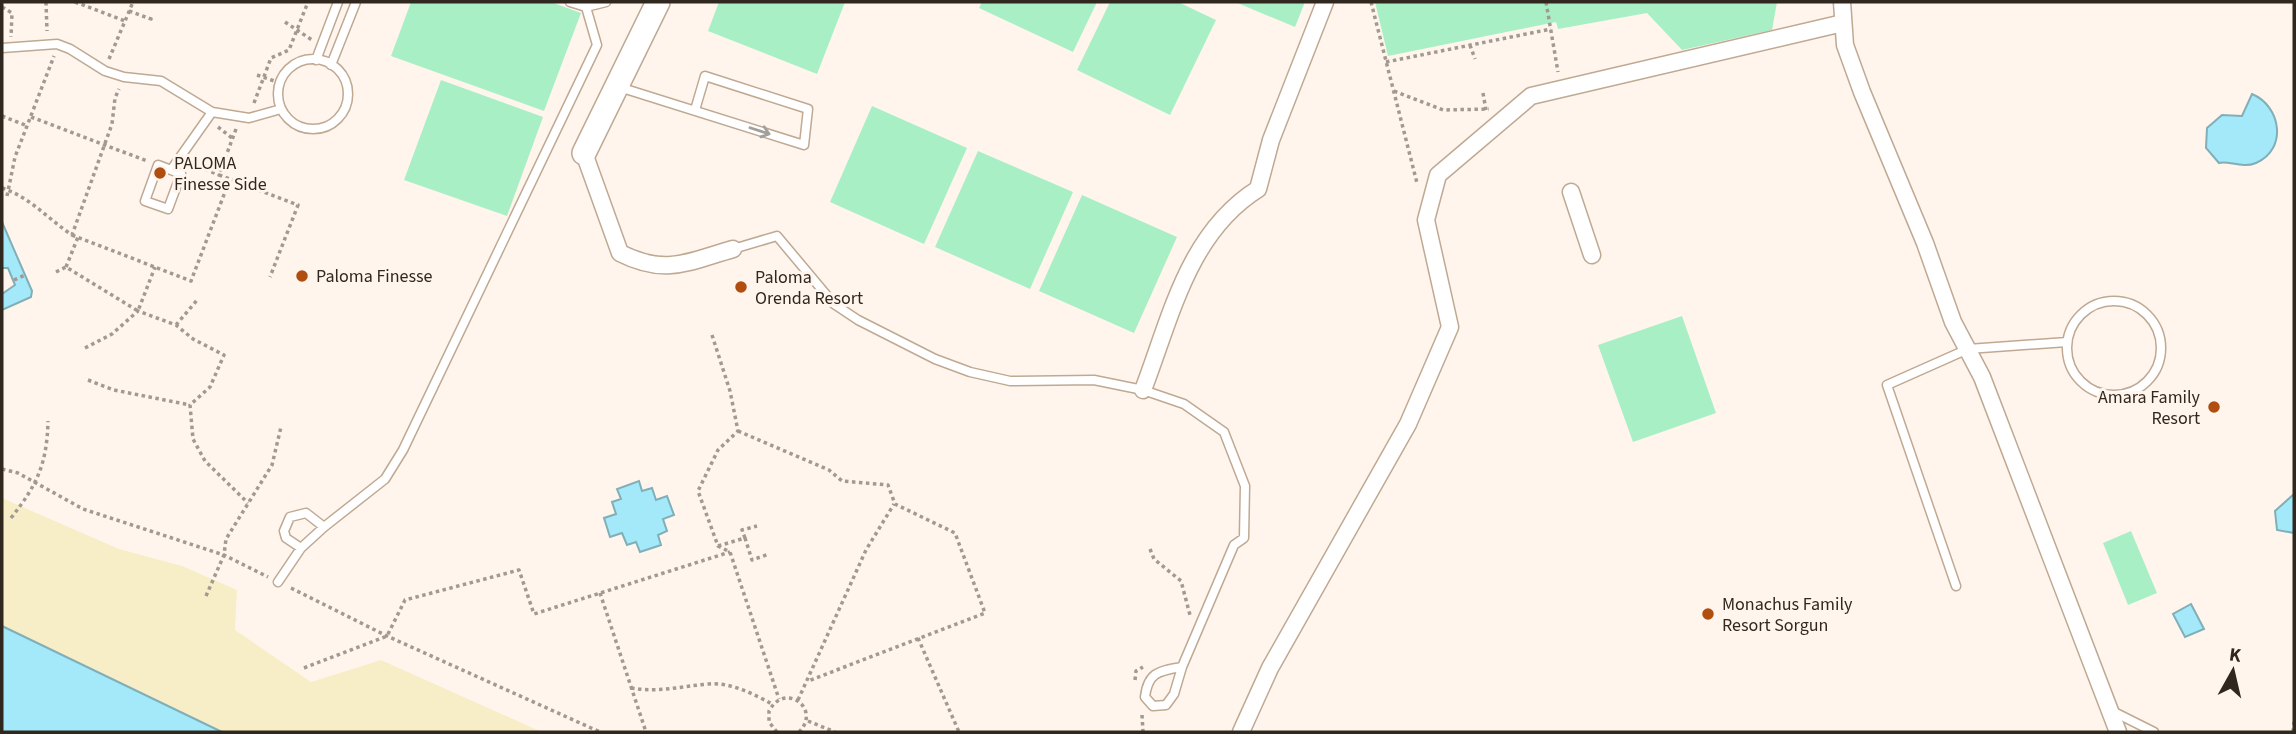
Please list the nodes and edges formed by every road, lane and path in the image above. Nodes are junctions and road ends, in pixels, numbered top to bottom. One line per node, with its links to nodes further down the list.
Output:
1 (46, 2): 23 (path)
2 (75, 2): 17 (path)
3 (132, 2): 16 (path)
4 (308, 2): 22 (path)
5 (338, 2): 26 (lane)
6 (356, 2): 31 (lane)
7 (570, 2): 15 (lane)
8 (606, 2): 15 (lane)
9 (658, 2): 37 (street)
10 (1325, 2): 82 (street)
11 (1371, 2): 30 (path)
12 (1546, 2): 21 (path)
13 (1842, 2): 20 (street)
14 (2, 7): 24 (path)
15 (586, 7): 93 (lane)
16 (129, 10): 17 (path); 18 (path)
17 (125, 21): 32 (path)
18 (149, 22)
19 (285, 22): 22 (path)
20 (1843, 23): 38 (street); 80 (street)
21 (1550, 29): 25 (path); 38 (path)
22 (297, 30): 26 (path); 35 (path)
23 (53, 44): 24 (lane); 32 (lane); 47 (path)
24 (14, 45): 27 (lane)
25 (1469, 45): 28 (path); 30 (path)
26 (321, 46): 29 (lane)
27 (2, 48)
28 (1475, 59)
29 (316, 60): 31 (lane); 36 (lane)
30 (1386, 62): 39 (path)
31 (331, 65): 42 (lane)
32 (105, 71): 34 (lane)
33 (257, 75): 35 (path)
34 (124, 77): 45 (lane); 50 (path)
35 (264, 78): 36 (path); 48 (path)
36 (280, 83): 42 (lane)
37 (616, 86): 43 (lane); 51 (street)
38 (1560, 89): 61 (street)
39 (1394, 91): 44 (path); 61 (path)
40 (1483, 93): 44 (path)
41 (1497, 106): 44 (path)
42 (281, 109): 48 (lane)
43 (695, 110): 43 (lane, one-way to 43)
44 (1486, 110)
45 (212, 112): 48 (lane); 52 (lane)
46 (2, 116): 49 (path)
47 (31, 117): 49 (path); 50 (path)
48 (244, 117): 55 (path)
49 (28, 126): 58 (path)
50 (105, 145): 53 (path); 62 (path)
51 (584, 153): 64 (street)
52 (177, 159): 54 (lane); 55 (path)
53 (158, 165): 54 (lane); 54 (lane)
54 (171, 170)
55 (219, 175): 56 (path)
56 (230, 179): 70 (path); 72 (path)
57 (2, 188): 58 (path)
58 (9, 190): 60 (path); 62 (path)
59 (1571, 192): 65 (street)
60 (7, 196)
61 (1426, 220): 128 (street)
62 (72, 234): 63 (path)
63 (78, 237): 66 (path); 67 (path)
64 (733, 249): 82 (lane)
65 (1592, 255)
66 (66, 267): 68 (path); 75 (path)
67 (155, 267): 72 (path); 75 (path)
68 (56, 272)
69 (25, 275): 71 (path)
70 (270, 277)
71 (13, 280)
72 (191, 281): 73 (path)
73 (198, 284)
74 (198, 299): 76 (path)
75 (138, 311): 76 (path); 79 (path)
76 (176, 325): 83 (path)
77 (712, 335): 86 (path)
78 (2067, 342): 78 (lane); 80 (lane)
79 (85, 348)
80 (1968, 349): 102 (lane); 117 (street)
81 (88, 380): 83 (path)
82 (1143, 390): 109 (lane)
83 (190, 405): 89 (path)
84 (48, 421): 88 (path)
85 (281, 427): 89 (path)
86 (738, 431): 90 (path); 95 (path)
87 (2, 470): 88 (path)
88 (36, 485): 91 (path); 100 (path)
89 (247, 503): 100 (path)
90 (895, 504): 107 (path); 111 (path)
91 (12, 518)
92 (757, 526): 94 (path)
93 (324, 527): 96 (lane); 96 (lane)
94 (745, 538): 95 (path); 99 (path)
95 (718, 546): 98 (path)
96 (302, 548): 101 (lane)
97 (1150, 549): 105 (path)
98 (730, 552): 103 (path); 114 (path)
99 (769, 554)
100 (224, 555): 101 (path); 104 (path)
101 (278, 582): 106 (path)
102 (1956, 586)
103 (600, 593): 106 (path); 112 (path)
104 (205, 596)
105 (1191, 619)
106 (387, 636): 110 (path); 121 (path)
107 (918, 637): 111 (path); 126 (path)
108 (1147, 665): 113 (path)
109 (1182, 667): 109 (lane)
110 (304, 668)
111 (808, 681): 115 (path)
112 (631, 688): 116 (path); 122 (path)
113 (1136, 688)
114 (779, 699): 115 (path); 116 (path)
115 (797, 699): 119 (path)
116 (772, 704): 123 (path)
117 (2108, 709): 129 (street); 130 (lane)
118 (1141, 712): 127 (path)
119 (807, 720): 124 (path); 125 (path)
120 (2294, 722): 131 (path)
121 (600, 732)
122 (646, 732)
123 (777, 732)
124 (799, 732)
125 (835, 732)
126 (960, 732)
127 (1143, 732)
128 (1241, 732)
129 (2118, 732)
130 (2154, 732)
131 (2293, 732)

